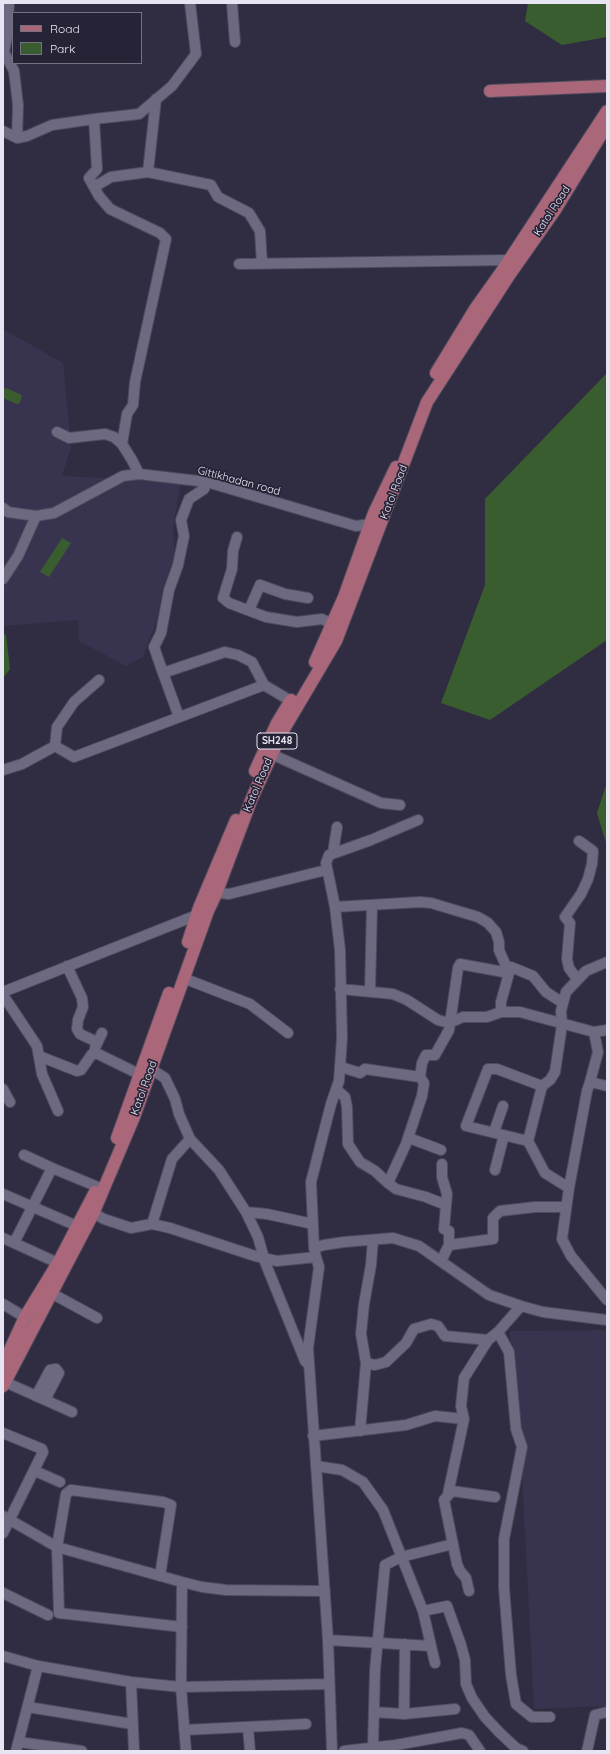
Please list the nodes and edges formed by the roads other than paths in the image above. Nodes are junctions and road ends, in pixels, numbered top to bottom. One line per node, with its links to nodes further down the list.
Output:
1 (9, 3): 5 (street)
2 (190, 3): 8 (street)
3 (232, 3): 4 (street)
4 (235, 42)
5 (4, 52): 13 (street)
6 (607, 86): 7 (main road)
7 (490, 91)
8 (156, 99): 10 (street); 14 (street)
9 (607, 111): 16 (main road, Katol Road / SH248)
10 (94, 119): 13 (street); 15 (street)
11 (607, 125): 25 (main road, Katol Road / SH248)
12 (3, 131): 13 (street)
13 (17, 138)
14 (148, 172): 15 (street); 18 (street)
15 (94, 187): 20 (street)
16 (510, 260): 18 (street); 25 (main road, Katol Road / SH248)
17 (239, 264): 18 (street)
18 (262, 264)
19 (57, 432): 20 (street)
20 (122, 444): 21 (street)
21 (139, 474): 22 (street, Gittikhadan road); 24 (street, Gittikhadan road)
22 (206, 482): 25 (street, Gittikhadan road); 31 (street)
23 (3, 508): 24 (street, Gittikhadan road)
24 (36, 516): 27 (street)
25 (376, 526): 30 (main road, Katol Road / SH248); 34 (main road, Katol Road / SH248)
26 (237, 537): 29 (street)
27 (3, 579)
28 (308, 598): 29 (street)
29 (249, 610): 30 (street)
30 (332, 624): 34 (main road, Katol Road / SH248)
31 (163, 673): 33 (street); 35 (street)
32 (99, 680): 36 (street)
33 (264, 685): 34 (street); 35 (street)
34 (294, 703): 37 (main road, Katol Road / SH248); 45 (main road, Katol Road / SH248)
35 (179, 717): 36 (street)
36 (55, 746): 38 (street)
37 (272, 754): 39 (street); 45 (main road, Katol Road / SH248)
38 (3, 770)
39 (400, 805)
40 (418, 820): 43 (street)
41 (337, 827): 43 (street)
42 (579, 841): 53 (street)
43 (333, 853): 44 (street)
44 (326, 870): 45 (street); 47 (street)
45 (211, 893): 48 (main road, Katol Road / SH248)
46 (372, 906): 47 (street); 51 (street); 55 (street)
47 (335, 907): 54 (street)
48 (202, 913): 50 (street); 52 (main road, Katol Road / SH248); 70 (main road, Katol Road / SH248)
49 (607, 962): 53 (street)
50 (67, 966): 56 (street); 66 (street)
51 (509, 973): 58 (street); 59 (street); 60 (street)
52 (183, 978): 63 (street); 70 (main road, Katol Road / SH248)
53 (577, 979): 58 (street)
54 (340, 989): 55 (street); 69 (street)
55 (370, 991): 60 (street)
56 (3, 992)
57 (3, 996): 68 (street)
58 (563, 1003): 61 (street)
59 (501, 1012): 60 (street); 61 (street)
60 (449, 1023): 71 (street)
61 (562, 1025): 64 (street); 73 (street)
62 (607, 1030): 64 (street)
63 (288, 1032)
64 (594, 1032): 72 (street)
65 (102, 1033): 66 (street)
66 (97, 1042): 67 (street)
67 (92, 1054): 68 (street); 70 (street)
68 (39, 1056): 79 (street)
69 (341, 1067): 71 (street); 76 (street)
70 (144, 1070): 82 (street); 90 (main road, Katol Road / SH248); 96 (main road, Katol Road / SH248)
71 (420, 1077): 81 (street)
72 (590, 1082): 74 (street); 91 (street)
73 (542, 1086): 80 (street); 83 (street)
74 (607, 1086)
75 (3, 1089): 77 (street)
76 (337, 1090): 89 (street); 99 (street)
77 (10, 1102)
78 (503, 1106): 80 (street)
79 (58, 1111)
80 (499, 1134): 83 (street); 88 (street)
81 (408, 1138): 84 (street); 89 (street)
82 (190, 1140): 97 (street); 98 (street)
83 (528, 1141): 91 (street)
84 (441, 1150)
85 (24, 1155): 87 (street)
86 (442, 1164): 93 (street)
87 (52, 1168): 90 (street); 94 (street)
88 (495, 1170)
89 (388, 1182): 93 (street)
90 (98, 1187): 96 (main road, Katol Road / SH248)
91 (569, 1188): 95 (street)
92 (3, 1194): 94 (street)
93 (446, 1205): 104 (street)
94 (32, 1206): 100 (street); 103 (street)
95 (566, 1207): 104 (street); 110 (street)
96 (90, 1212): 98 (street); 100 (main road, Katol Road / SH248); 109 (main road, Katol Road / SH248)
97 (246, 1212): 99 (street); 106 (street)
98 (152, 1224): 106 (street)
99 (313, 1224): 105 (street)
100 (77, 1226): 108 (main road, Katol Road / SH248)
101 (3, 1238): 103 (street)
102 (373, 1240): 105 (street); 107 (street); 118 (street)
103 (14, 1242): 108 (street)
104 (449, 1245): 107 (street)
105 (315, 1252): 106 (street); 120 (street)
106 (265, 1258): 120 (street)
107 (441, 1261): 112 (street)
108 (58, 1263): 114 (main road, Katol Road / SH248)
109 (51, 1292): 113 (street); 114 (main road, Katol Road / SH248)
110 (607, 1300)
111 (3, 1304): 114 (street)
112 (521, 1306): 115 (street); 116 (street)
113 (97, 1318)
114 (30, 1320): 119 (main road, Katol Road / SH248); 121 (main road, Katol Road / SH248)
115 (607, 1320)
116 (498, 1332): 117 (street); 160 (street)
117 (488, 1340): 118 (street); 123 (street)
118 (366, 1363): 124 (street)
119 (3, 1365)
120 (310, 1365): 126 (street)
121 (4, 1384): 122 (street)
122 (72, 1412)
123 (464, 1419): 124 (street); 130 (street)
124 (360, 1431): 126 (street)
125 (3, 1433): 128 (street)
126 (313, 1436): 127 (street)
127 (316, 1466): 136 (street); 139 (street)
128 (35, 1472): 129 (street); 132 (street)
129 (60, 1482)
130 (448, 1494): 131 (street); 134 (street)
131 (495, 1498)
132 (7, 1518): 133 (street); 135 (street)
133 (3, 1533)
134 (453, 1544): 136 (street); 140 (street)
135 (58, 1548): 137 (street); 137 (street); 144 (street)
136 (401, 1557): 142 (street); 146 (street)
137 (160, 1576): 138 (street)
138 (182, 1582): 139 (street); 144 (street)
139 (325, 1591): 145 (street)
140 (469, 1591)
141 (3, 1593): 143 (street)
142 (423, 1612): 148 (street); 175 (street)
143 (48, 1615)
144 (182, 1627): 154 (street)
145 (328, 1640): 146 (street); 153 (street)
146 (378, 1642): 147 (street); 157 (street)
147 (405, 1644): 148 (street); 159 (street)
148 (431, 1646): 150 (street)
149 (3, 1656): 151 (street)
150 (435, 1663)
151 (38, 1666): 152 (street); 155 (street)
152 (132, 1682): 154 (street); 161 (street)
153 (329, 1684): 154 (street); 172 (street)
154 (181, 1687): 164 (street)
155 (28, 1707): 161 (street); 165 (street)
156 (455, 1709): 159 (street)
157 (374, 1712): 159 (street); 166 (street)
158 (607, 1712): 176 (street)
159 (404, 1714)
160 (550, 1717)
161 (132, 1724): 169 (street)
162 (306, 1724): 163 (street)
163 (248, 1728): 164 (street); 171 (street)
164 (184, 1730): 170 (street)
165 (18, 1746): 168 (street)
166 (375, 1748): 167 (street); 173 (street)
167 (398, 1748): 174 (street)
168 (82, 1751)
169 (134, 1751)
170 (186, 1751)
171 (250, 1751)
172 (332, 1751)
173 (344, 1751)
174 (480, 1751)
175 (523, 1751)
176 (587, 1751)

